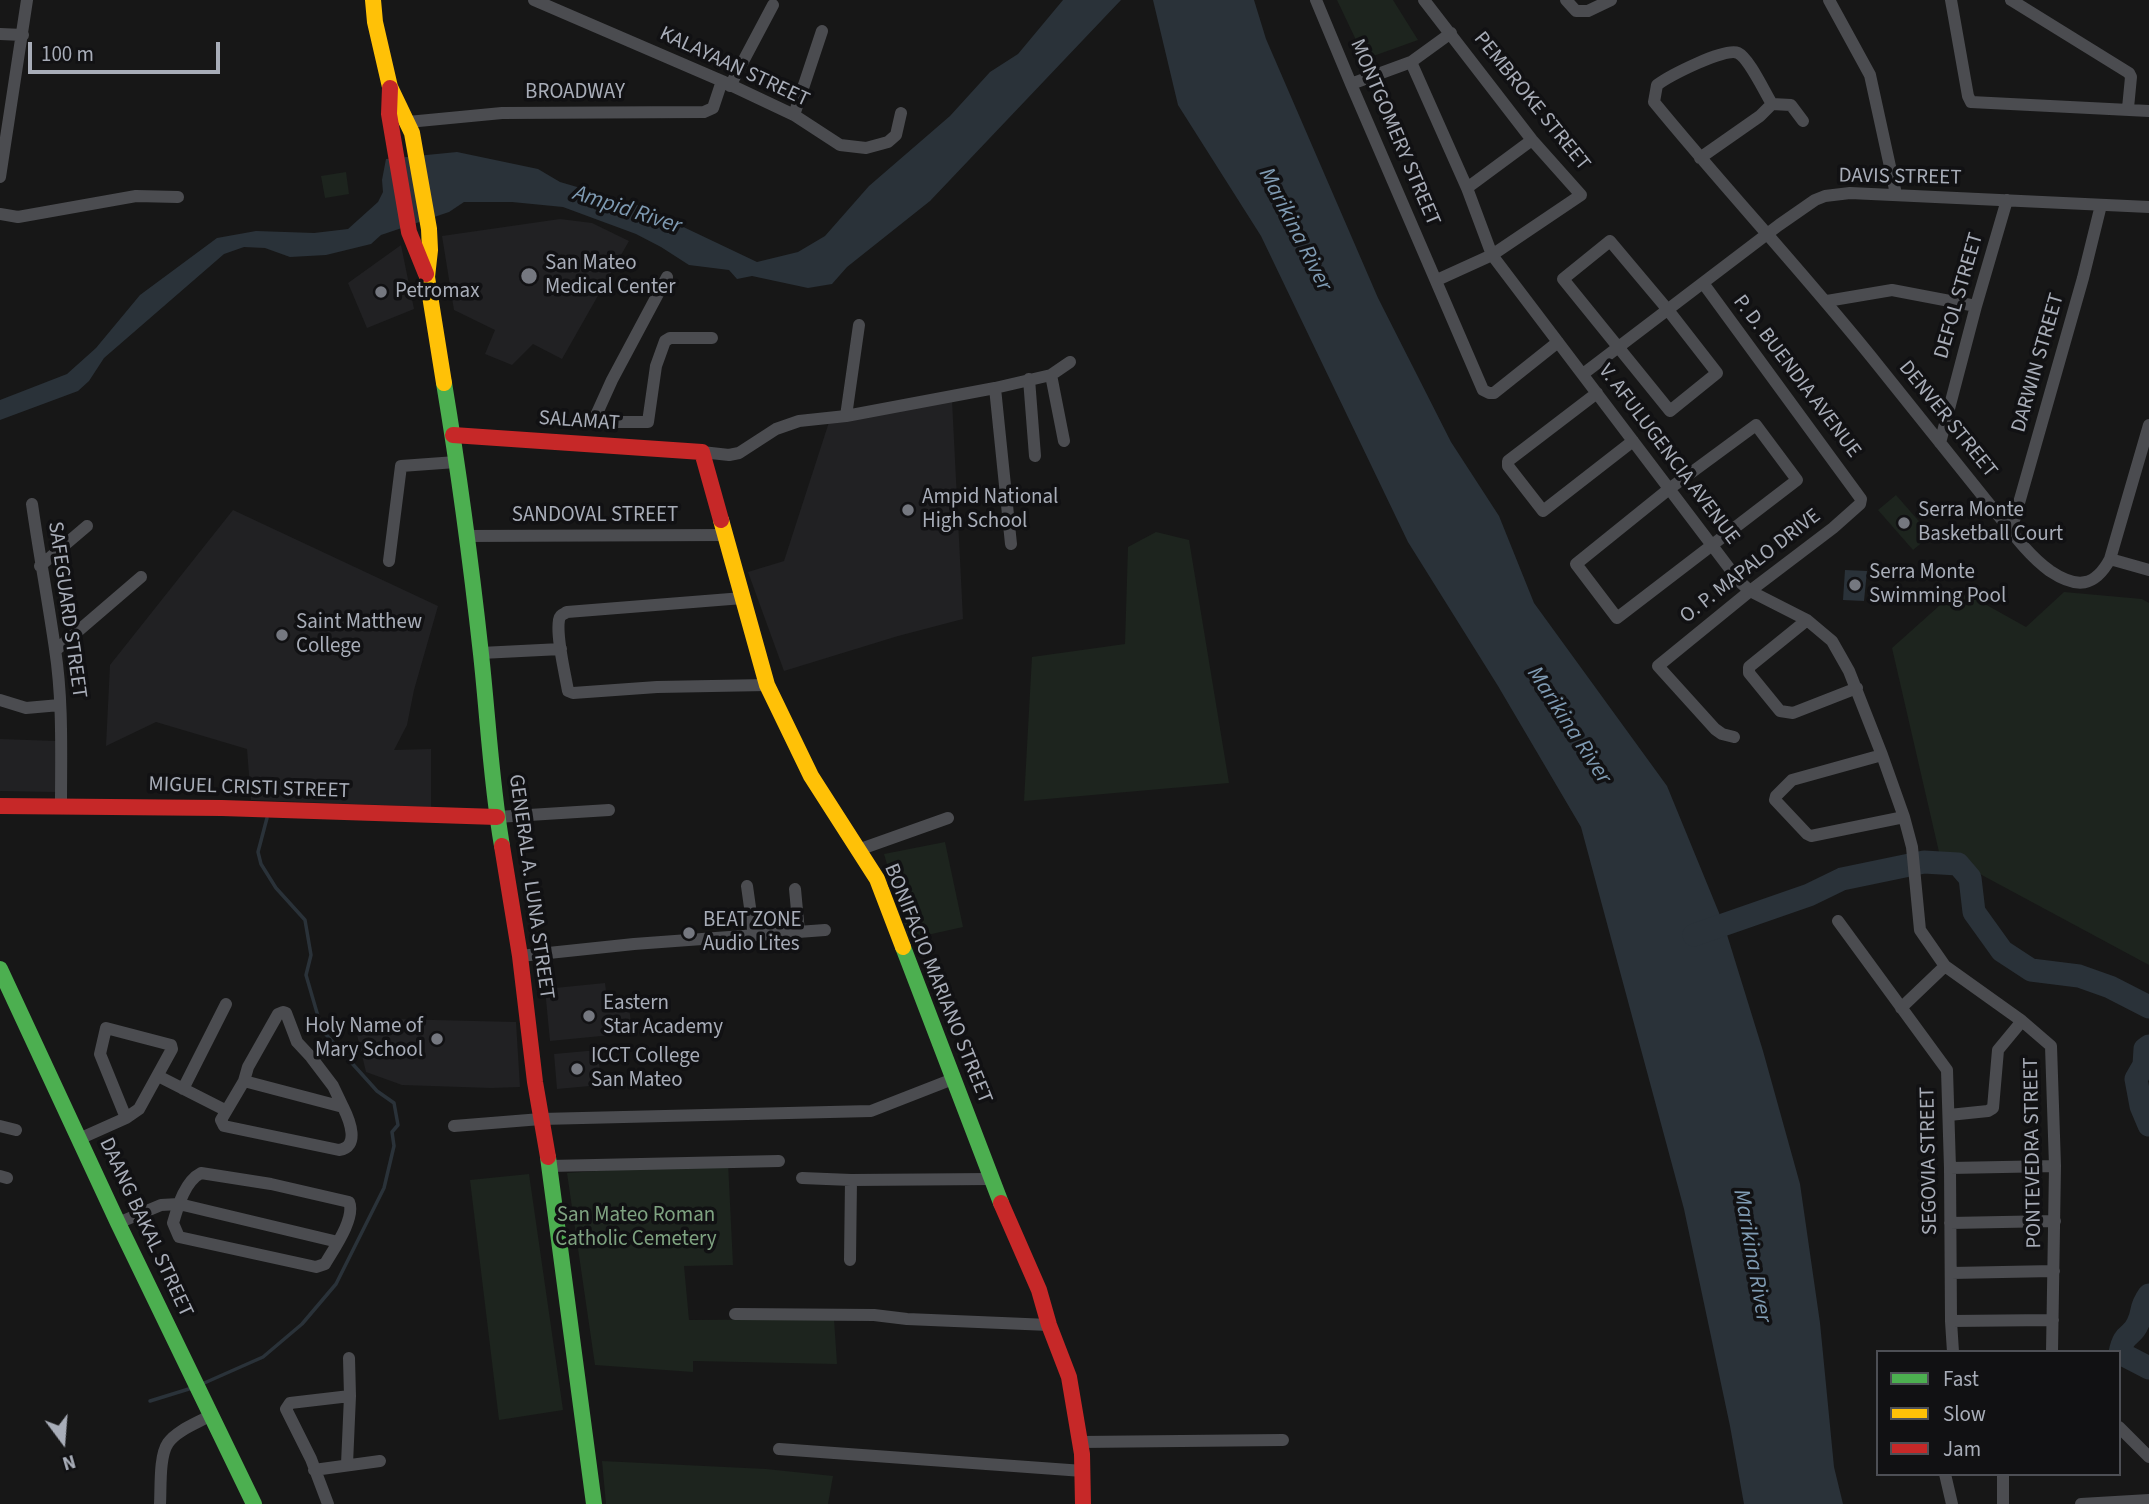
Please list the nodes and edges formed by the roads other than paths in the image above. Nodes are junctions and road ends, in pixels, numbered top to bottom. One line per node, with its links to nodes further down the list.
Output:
1 (27, 0): 16 (street)
2 (373, 0): 20 (street, GENERAL A. LUNA STREET)
3 (534, 0): 11 (street, KALAYAAN STREET)
4 (1316, 0): 19 (street, MONTGOMERY STREET)
5 (1424, 0): 14 (street, PEMBROKE STREET)
6 (1566, 0): 7 (street)
7 (1611, 0)
8 (1829, 0): 32 (street)
9 (1951, 0): 22 (street)
10 (2011, 0): 22 (street)
11 (557, 4): 18 (street, KALAYAAN STREET)
12 (773, 5): 18 (street, BROADWAY)
13 (822, 31): 25 (street)
14 (1451, 33): 17 (street); 28 (street, PEMBROKE STREET)
15 (0, 34): 16 (street)
16 (23, 35): 30 (street)
17 (1411, 62): 19 (street); 31 (street, V. AFULUGENCIA AVENUE)
18 (726, 84): 25 (street, KALAYAAN STREET); 27 (street, BROADWAY)
19 (1351, 84): 42 (street, MONTGOMERY STREET)
20 (390, 87): 27 (street, GENERAL A. LUNA STREET); 40 (street, GENERAL A. LUNA STREET)
21 (1772, 104): 26 (street); 29 (street); 29 (street, DENVER STREET)
22 (2128, 108): 23 (street)
23 (2149, 111)
24 (901, 113): 25 (street, KALAYAAN STREET)
25 (794, 115)
26 (1803, 121)
27 (410, 128): 40 (street, GENERAL A. LUNA STREET)
28 (1532, 140): 31 (street); 39 (street, PEMBROKE STREET)
29 (1700, 158): 38 (street, DENVER STREET)
30 (0, 177)
31 (1466, 188): 39 (street, V. AFULUGENCIA AVENUE)
32 (1896, 194): 34 (street, DAVIS STREET); 38 (street, DAVIS STREET)
33 (178, 197): 37 (street)
34 (2007, 200): 35 (street, DAVIS STREET); 45 (street, DEFOL STREET)
35 (2101, 205): 36 (street, DAVIS STREET); 72 (street, DARWIN STREET)
36 (2149, 207)
37 (0, 214)
38 (1768, 234): 43 (street, DAVIS STREET); 44 (street, DENVER STREET)
39 (1492, 255): 42 (street); 49 (street, V. AFULUGENCIA AVENUE)
40 (427, 276): 60 (street, GENERAL A. LUNA STREET)
41 (667, 276): 58 (street)
42 (1437, 280): 49 (street, MONTGOMERY STREET)
43 (1703, 283): 46 (street, DAVIS STREET); 69 (street, P. D. BUENDIA AVENUE)
44 (1827, 301): 45 (street); 63 (street, DENVER STREET)
45 (1976, 306): 63 (street, DEFOL STREET)
46 (1668, 310): 50 (street, DAVIS STREET); 50 (street); 50 (street)
47 (859, 325): 57 (street)
48 (712, 338): 58 (street)
49 (1558, 342): 53 (street, V. AFULUGENCIA AVENUE)
50 (1618, 348): 53 (street, DAVIS STREET)
51 (1070, 362): 52 (street)
52 (1051, 374): 54 (street); 61 (street)
53 (1583, 374): 56 (street, V. AFULUGENCIA AVENUE)
54 (1029, 379): 55 (street); 66 (street)
55 (995, 388): 57 (street); 75 (street)
56 (1597, 393): 62 (street, V. AFULUGENCIA AVENUE); 62 (street)
57 (846, 416): 65 (street)
58 (593, 422): 64 (street)
59 (2149, 425): 77 (street)
60 (453, 435): 64 (street, SALAMAT); 67 (street, GENERAL A. LUNA STREET)
61 (1064, 441)
62 (1633, 441): 68 (street, V. AFULUGENCIA AVENUE)
63 (1940, 443): 72 (street, DENVER STREET)
64 (590, 444): 65 (street, SALAMAT)
65 (702, 452): 73 (street, BONIFACIO MARIANO STREET)
66 (1035, 456)
67 (456, 462): 74 (street, GENERAL A. LUNA STREET); 78 (street)
68 (1670, 489): 76 (street, V. AFULUGENCIA AVENUE); 76 (street); 76 (street)
69 (1860, 495): 82 (street, O. P. MAPALO DRIVE)
70 (32, 504): 79 (street, SAFEGUARD STREET)
71 (87, 526): 79 (street)
72 (2011, 531): 77 (street, DENVER STREET)
73 (724, 535): 74 (street, SANDOVAL STREET); 83 (street, BONIFACIO MARIANO STREET)
74 (465, 536): 87 (street, GENERAL A. LUNA STREET)
75 (1011, 544)
76 (1712, 545): 82 (street, V. AFULUGENCIA AVENUE)
77 (2110, 559): 80 (street)
78 (389, 561)
79 (40, 566): 86 (street, SAFEGUARD STREET)
80 (2149, 570)
81 (141, 577): 86 (street)
82 (1750, 591): 84 (street, V. AFULUGENCIA AVENUE); 92 (street, O. P. MAPALO DRIVE)
83 (743, 598): 85 (street); 88 (street, BONIFACIO MARIANO STREET)
84 (1807, 620): 89 (street, V. AFULUGENCIA AVENUE); 89 (street)
85 (561, 649): 87 (street); 88 (street)
86 (56, 650): 91 (street, SAFEGUARD STREET)
87 (481, 653): 97 (street, GENERAL A. LUNA STREET)
88 (767, 685): 101 (street, BONIFACIO MARIANO STREET)
89 (1857, 688): 93 (street, V. AFULUGENCIA AVENUE)
90 (0, 700): 91 (street)
91 (60, 705): 95 (street, SAFEGUARD STREET)
92 (1734, 737)
93 (1882, 755): 98 (street, V. AFULUGENCIA AVENUE); 98 (street)
94 (0, 806): 95 (street, MIGUEL CRISTI STREET)
95 (61, 806): 97 (street, MIGUEL CRISTI STREET)
96 (610, 810): 97 (street)
97 (497, 817): 108 (street, GENERAL A. LUNA STREET)
98 (1904, 817): 100 (street, V. AFULUGENCIA AVENUE)
99 (948, 818): 101 (street)
100 (1912, 846): 109 (street, PONTEVEDRA STREET)
101 (858, 850): 115 (street, BONIFACIO MARIANO STREET)
102 (747, 886): 107 (street)
103 (795, 889): 106 (street)
104 (1838, 921): 112 (street, SEGOVIA STREET)
105 (825, 930): 106 (street)
106 (799, 932): 107 (street)
107 (754, 936): 108 (street)
108 (520, 956): 122 (street, GENERAL A. LUNA STREET)
109 (1945, 967): 112 (street); 113 (street, PONTEVEDRA STREET)
110 (0, 969): 126 (street, DAANG BAKAL STREET)
111 (226, 1004): 117 (street)
112 (1901, 1008): 120 (street, SEGOVIA STREET)
113 (2022, 1021): 120 (street); 129 (street, PONTEVEDRA STREET)
114 (158, 1076): 117 (street); 121 (street); 121 (street)
115 (953, 1079): 122 (street); 132 (street, BONIFACIO MARIANO STREET)
116 (244, 1081): 118 (street); 118 (street); 119 (street)
117 (183, 1088): 119 (street)
118 (343, 1107): 119 (street)
119 (226, 1110)
120 (1949, 1115): 130 (street, SEGOVIA STREET)
121 (126, 1118): 126 (street)
122 (541, 1119): 124 (street); 128 (street, GENERAL A. LUNA STREET)
123 (0, 1126): 125 (street)
124 (454, 1126)
125 (16, 1130)
126 (79, 1139): 136 (street, DAANG BAKAL STREET)
127 (779, 1161): 128 (street)
128 (549, 1166): 166 (street, GENERAL A. LUNA STREET)
129 (2055, 1166): 130 (street); 135 (street, PONTEVEDRA STREET)
130 (1950, 1168): 137 (street, SEGOVIA STREET)
131 (802, 1178): 133 (street)
132 (991, 1179): 133 (street); 145 (street, BONIFACIO MARIANO STREET)
133 (851, 1180): 139 (street)
134 (179, 1205): 136 (street); 138 (street); 138 (street); 138 (street)
135 (2054, 1221): 137 (street); 140 (street, PONTEVEDRA STREET)
136 (118, 1223): 150 (street, DAANG BAKAL STREET)
137 (1950, 1223): 141 (street, SEGOVIA STREET)
138 (338, 1242)
139 (850, 1260)
140 (2054, 1271): 141 (street); 143 (street, PONTEVEDRA STREET)
141 (1951, 1273): 144 (street, SEGOVIA STREET)
142 (735, 1314): 145 (street)
143 (2053, 1320): 144 (street); 147 (street, PONTEVEDRA STREET)
144 (1951, 1321): 146 (street, SEGOVIA STREET)
145 (1049, 1325): 153 (street, BONIFACIO MARIANO STREET)
146 (1953, 1350)
147 (2052, 1350)
148 (349, 1358): 149 (street)
149 (350, 1396): 157 (street); 158 (street)
150 (211, 1415): 163 (street); 164 (street, DAANG BAKAL STREET)
151 (2121, 1431): 155 (street)
152 (1283, 1440): 153 (street)
153 (1080, 1442): 159 (street, BONIFACIO MARIANO STREET)
154 (779, 1449): 159 (street)
155 (2149, 1457)
156 (380, 1461): 157 (street)
157 (347, 1464): 158 (street)
158 (314, 1470): 165 (street)
159 (1083, 1471): 167 (street, BONIFACIO MARIANO STREET)
160 (1945, 1476): 168 (street)
161 (2003, 1476): 169 (street)
162 (2149, 1500): 170 (street)
163 (160, 1504)
164 (254, 1504)
165 (328, 1504)
166 (594, 1504)
167 (1083, 1504)
168 (1952, 1504)
169 (2003, 1504)
170 (2081, 1504)

